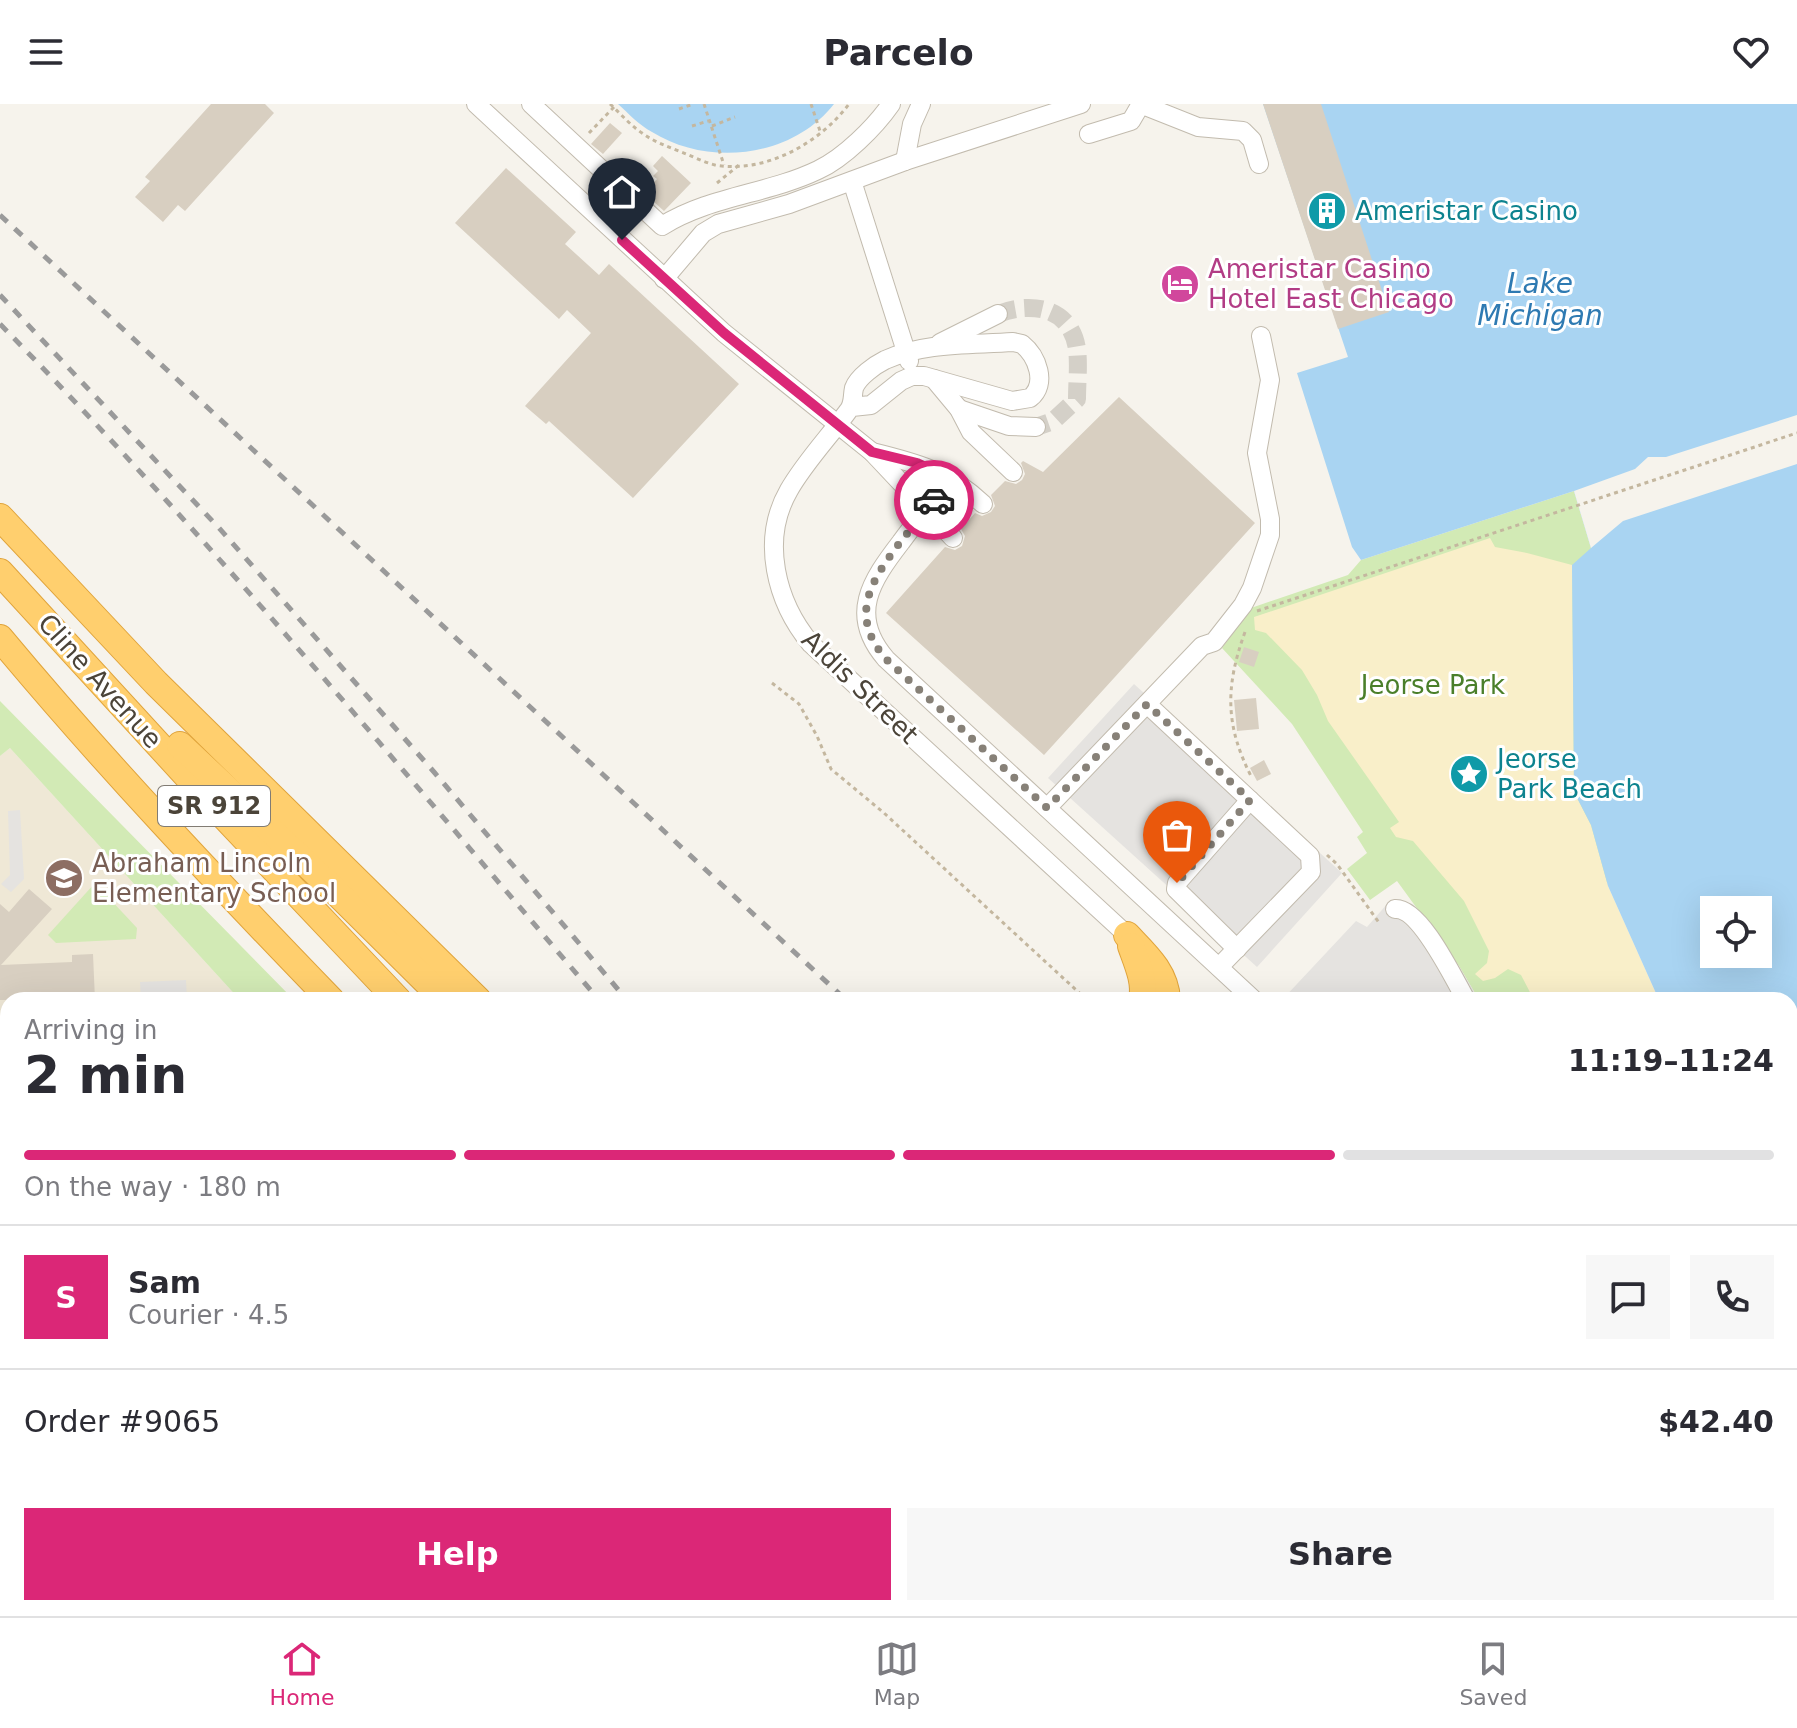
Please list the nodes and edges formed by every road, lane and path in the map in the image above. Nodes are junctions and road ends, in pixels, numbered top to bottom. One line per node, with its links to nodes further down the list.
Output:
1 (476, 104): 23 (street)
2 (531, 104): 18 (street)
3 (693, 104): 12 (path)
4 (704, 104): 14 (path)
5 (811, 104): 16 (path)
6 (849, 104): 16 (path)
7 (891, 104): 18 (street)
8 (921, 104): 19 (street)
9 (1081, 104): 19 (street)
10 (1141, 104): 17 (street); 20 (street)
11 (612, 106): 18 (path); 21 (path)
12 (679, 109)
13 (735, 117): 14 (path)
14 (711, 123): 15 (path); 21 (path)
15 (692, 126)
16 (821, 134): 21 (path)
17 (1089, 134)
18 (576, 146)
19 (905, 161): 22 (street)
20 (1259, 164)
21 (725, 165)
22 (852, 181): 23 (street); 27 (street)
23 (664, 279): 32 (street)
24 (998, 314): 26 (street)
25 (1261, 336): 49 (street)
26 (930, 348): 27 (street); 29 (street)
27 (908, 352): 28 (street); 30 (street)
28 (912, 376): 29 (street); 30 (street)
29 (934, 379): 31 (street)
30 (852, 407): 32 (street, Aldis Street)
31 (959, 409): 33 (street); 36 (street)
32 (838, 425): 35 (street); 56 (street, Aldis Street)
33 (1036, 427)
34 (1797, 433): 44 (path)
35 (872, 452): 37 (street); 39 (street)
36 (1013, 472)
37 (952, 479): 38 (street); 39 (street)
38 (983, 504)
39 (924, 511): 41 (street); 52 (street)
40 (0, 517): 62 (highway)
41 (953, 538)
42 (0, 572): 43 (highway, Cline Avenue / SR 912)
43 (34, 608): 60 (highway, Cline Avenue / SR 912); 61 (highway)
44 (1252, 618)
45 (1247, 625): 51 (path)
46 (0, 638): 50 (highway, Cline Avenue / SR 912)
47 (0, 662): 50 (highway)
48 (772, 683): 63 (path)
49 (1147, 704): 51 (street); 52 (street)
50 (64, 714): 59 (highway, Cline Avenue / SR 912)
51 (1253, 792): 57 (street); 57 (street)
52 (1047, 808): 58 (street)
53 (1325, 854): 55 (path)
54 (1395, 909): 66 (street)
55 (1380, 924)
56 (1127, 935): 64 (highway)
57 (1237, 949): 58 (street)
58 (1219, 967): 65 (street)
59 (323, 992)
60 (390, 992)
61 (437, 992)
62 (470, 992)
63 (1078, 992)
64 (1156, 992)
65 (1246, 992)
66 (1461, 992)

